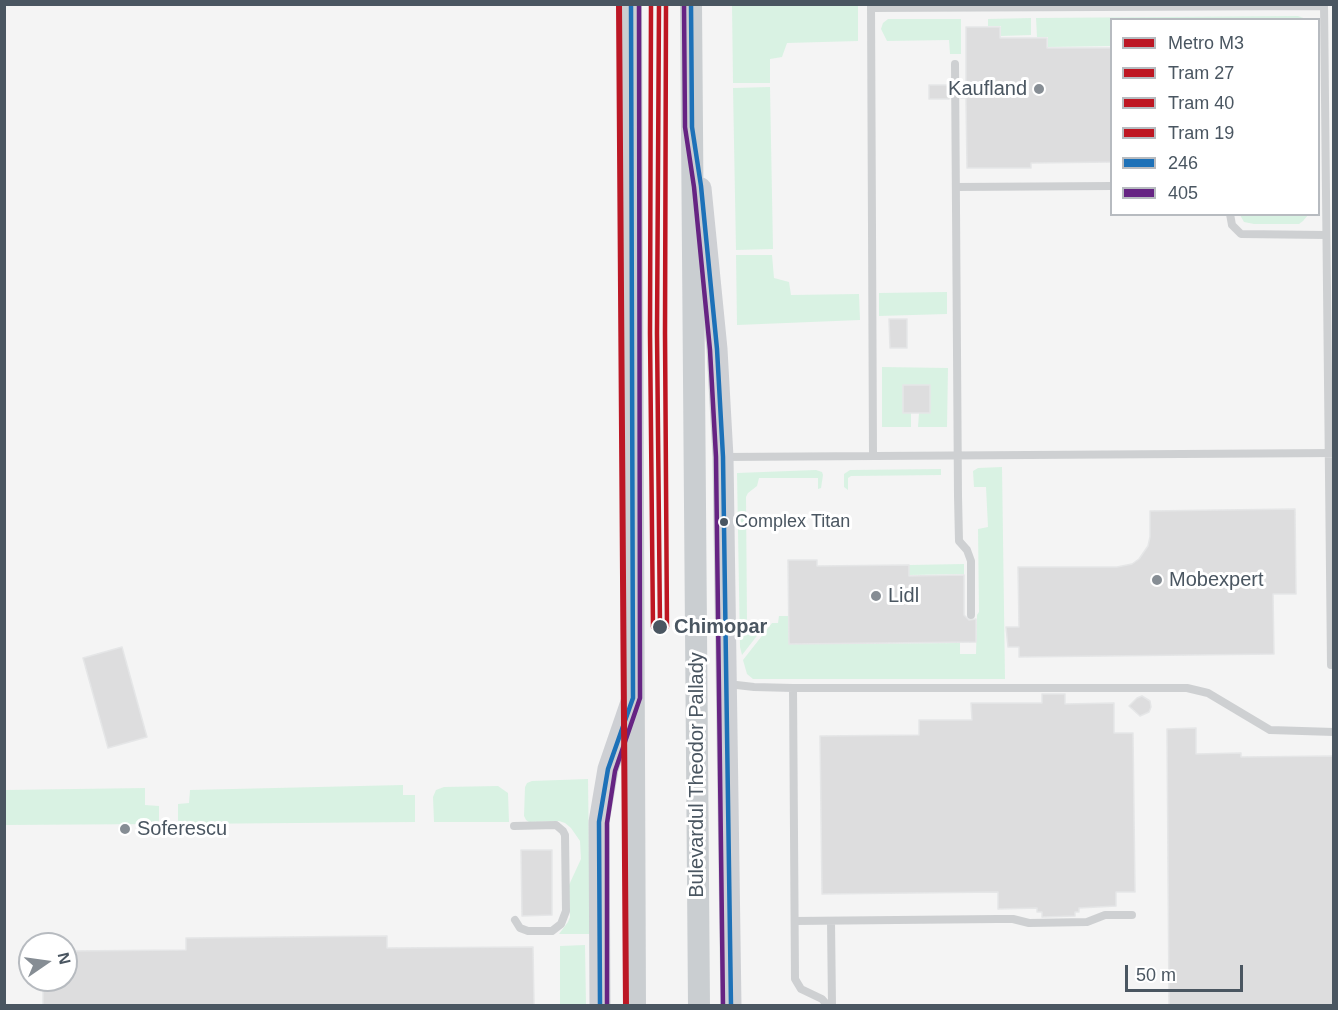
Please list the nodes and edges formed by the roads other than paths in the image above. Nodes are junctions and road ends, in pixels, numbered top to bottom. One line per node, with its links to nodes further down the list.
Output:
1 (631, 4): 21 (main road)
2 (691, 4): 8 (main road, Bulevardul Theodor Pallady)
3 (1324, 5): 5 (lane); 7 (lane)
4 (871, 6): 5 (lane); 15 (lane)
5 (942, 6)
6 (955, 64): 10 (lane)
7 (1322, 71): 12 (lane)
8 (692, 127): 16 (street); 30 (main road, Bulevardul Theodor Pallady)
9 (1110, 186): 10 (lane)
10 (956, 187): 14 (lane)
11 (1230, 216): 12 (lane)
12 (1326, 236): 13 (lane)
13 (1330, 453): 14 (lane); 18 (lane)
14 (957, 455): 15 (lane); 17 (lane)
15 (873, 456): 16 (lane)
16 (723, 457): 19 (street)
17 (971, 615)
18 (1331, 665)
19 (727, 684): 20 (lane); 31 (street)
20 (793, 688): 22 (lane); 26 (lane)
21 (633, 698): 28 (street); 29 (main road)
22 (1334, 732)
23 (514, 826): 25 (lane)
24 (1132, 915): 27 (lane)
25 (515, 920)
26 (795, 921): 27 (lane); 32 (lane)
27 (831, 921): 32 (lane)
28 (600, 1005)
29 (635, 1005)
30 (699, 1005)
31 (731, 1005)
32 (830, 1005)

